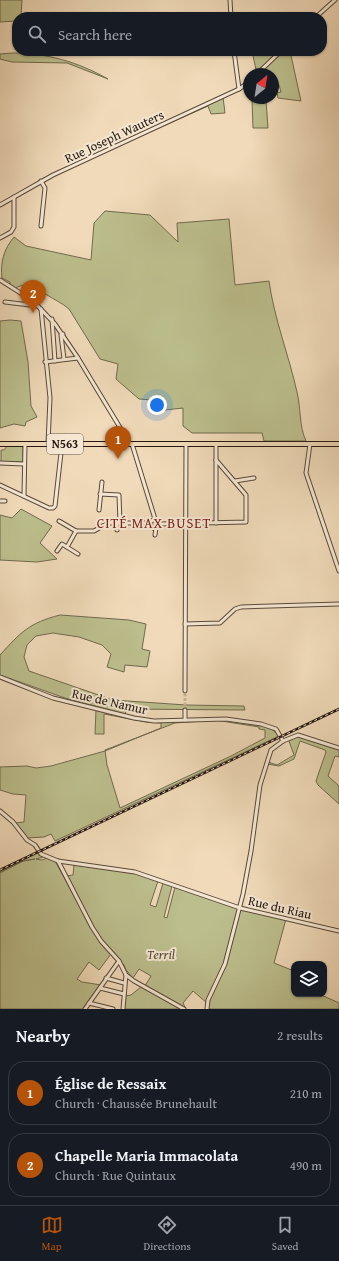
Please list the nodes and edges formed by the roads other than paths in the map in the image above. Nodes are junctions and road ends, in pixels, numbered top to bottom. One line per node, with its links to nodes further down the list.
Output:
1 (230, 0): 3 (street)
2 (335, 0): 4 (street)
3 (231, 12)
4 (322, 12)
5 (235, 56): 9 (street)
6 (276, 56): 7 (street)
7 (263, 68)
8 (243, 87): 9 (street, Rue Joseph Wauters)
9 (239, 90): 10 (street, Rue Joseph Wauters)
10 (41, 181): 11 (street, Rue Joseph Wauters); 13 (street)
11 (14, 197): 12 (street, Rue Joseph Wauters); 14 (street)
12 (0, 205)
13 (41, 226)
14 (0, 238)
15 (0, 280): 17 (street)
16 (5, 302): 17 (street)
17 (38, 306): 18 (street)
18 (42, 309): 19 (street); 24 (street)
19 (52, 319): 20 (street); 23 (street)
20 (63, 334): 21 (street); 22 (street)
21 (78, 358): 22 (street); 29 (street)
22 (64, 359): 23 (street)
23 (55, 360): 24 (street)
24 (45, 362): 27 (street)
25 (0, 444): 26 (main road, N563)
26 (24, 444): 27 (main road, N563); 36 (street)
27 (48, 444): 28 (main road, N563)
28 (62, 444): 29 (main road, N563); 42 (street)
29 (131, 444): 30 (main road, N563); 46 (street)
30 (186, 444): 33 (main road, N563); 49 (street)
31 (309, 444): 32 (main road, N563); 33 (main road, N563); 60 (street)
32 (339, 444)
33 (216, 445): 34 (street)
34 (216, 460): 38 (street); 50 (street)
35 (0, 463): 36 (street)
36 (24, 464): 42 (street)
37 (254, 478): 38 (street)
38 (236, 481): 50 (street)
39 (102, 482): 41 (street)
40 (0, 485): 42 (street)
41 (100, 494): 45 (street); 48 (street)
42 (24, 496)
43 (0, 501): 44 (street)
44 (6, 501)
45 (99, 510)
46 (154, 519): 51 (street); 52 (street)
47 (59, 521): 55 (street)
48 (118, 523): 51 (street); 54 (street); 55 (street)
49 (186, 523): 50 (street); 52 (street); 62 (street)
50 (216, 523)
51 (150, 524): 53 (street)
52 (160, 524): 53 (street)
53 (156, 528): 56 (street)
54 (117, 530)
55 (76, 531): 57 (street)
56 (155, 535)
57 (67, 547): 58 (street); 59 (street)
58 (58, 551)
59 (78, 554)
60 (339, 571)
61 (339, 604): 62 (street)
62 (185, 624): 64 (street)
63 (0, 677): 66 (street, Rue de Namur)
64 (185, 691)
65 (185, 710): 66 (street)
66 (185, 720): 67 (street, Rue de Namur)
67 (283, 741): 68 (street); 71 (street)
68 (339, 748)
69 (0, 811): 70 (street, Rue du Riau)
70 (58, 861): 71 (street, Rue du Riau); 73 (street)
71 (240, 908): 72 (street, Rue du Riau); 84 (street)
72 (339, 931)
73 (119, 961): 74 (street); 75 (street)
74 (126, 975): 76 (street); 83 (street)
75 (106, 978): 76 (street); 77 (street)
76 (124, 983): 78 (street)
77 (100, 988): 78 (street); 79 (street)
78 (124, 994): 82 (street)
79 (90, 1003): 80 (street); 81 (street)
80 (85, 1009)
81 (113, 1009)
82 (123, 1009)
83 (184, 1009)
84 (207, 1009)

